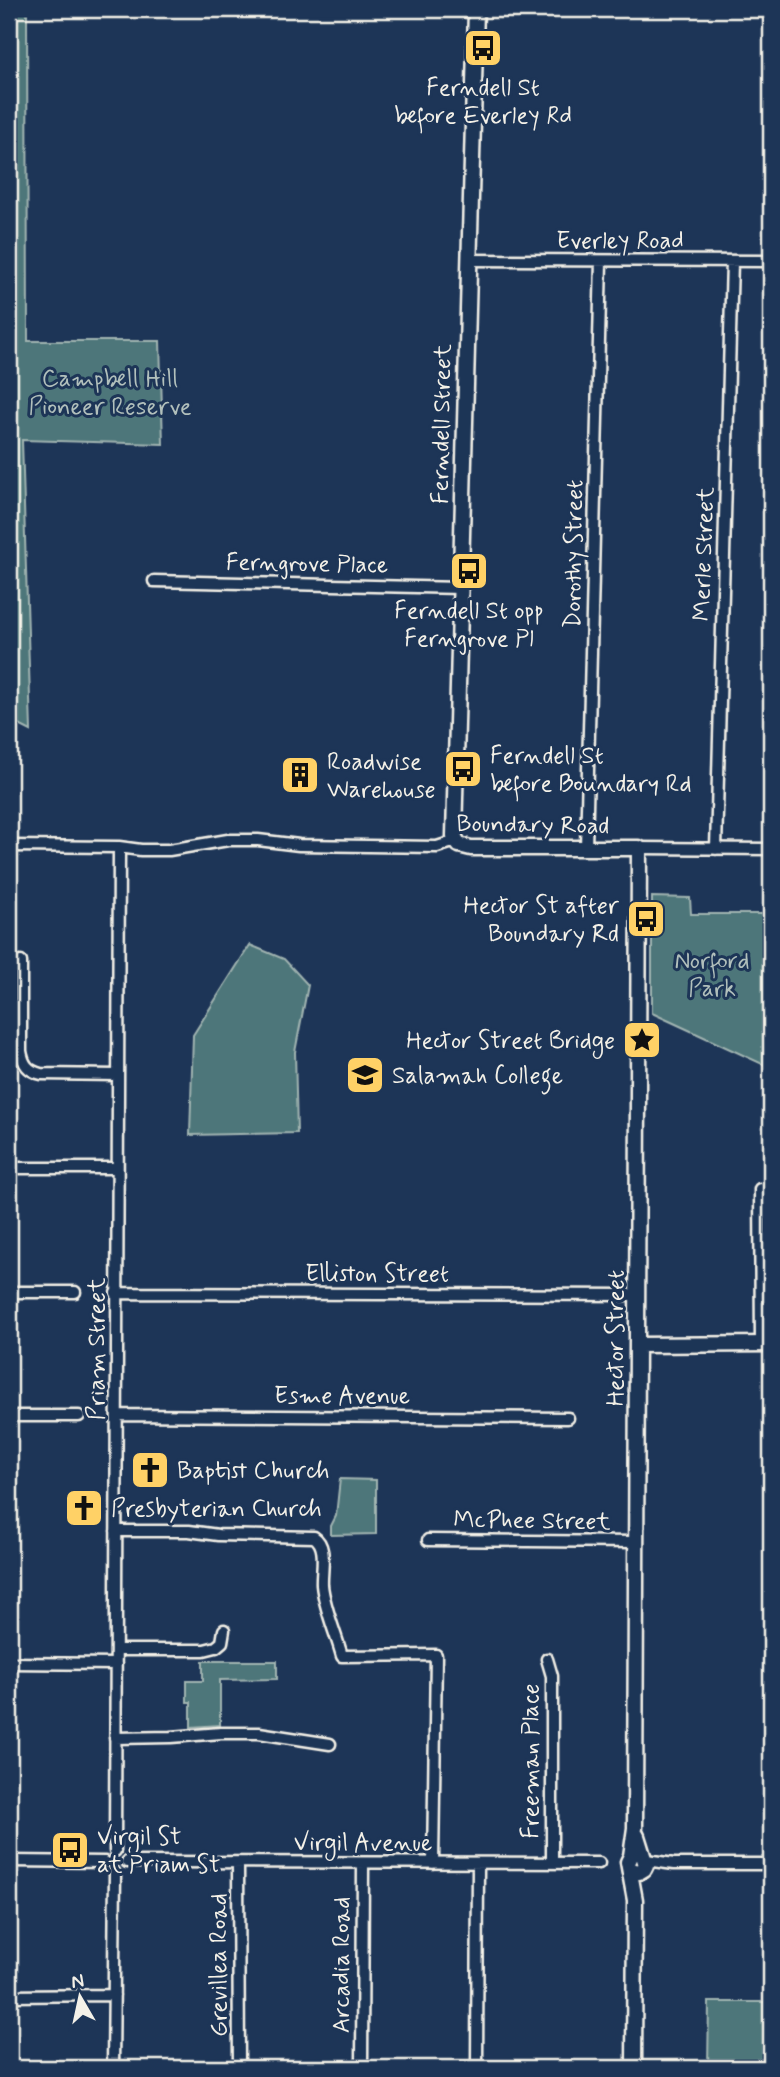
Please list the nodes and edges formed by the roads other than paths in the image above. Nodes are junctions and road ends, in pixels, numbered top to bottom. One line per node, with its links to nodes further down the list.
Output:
1 (476, 9): 2 (main road, Ferndell Street)
2 (468, 260): 3 (street, Everley Road); 7 (main road, Ferndell Street)
3 (601, 261): 4 (street, Everley Road); 11 (street, Dorothy Street)
4 (732, 261): 5 (street, Everley Road); 13 (street, Merle Street)
5 (771, 261)
6 (154, 581): 7 (street, Ferngrove Place)
7 (460, 588): 8 (main road, Ferndell Street)
8 (456, 841): 10 (street, Boundary Road); 11 (main road, Boundary Road)
9 (9, 846): 10 (street, Boundary Road)
10 (119, 847): 16 (street, Priam Street)
11 (586, 848): 12 (main road, Boundary Road)
12 (639, 848): 13 (street, Boundary Road); 23 (main road, Hector Street)
13 (716, 849): 14 (street, Boundary Road)
14 (771, 849)
15 (21, 962): 16 (street)
16 (118, 1075): 18 (street, Priam Street)
17 (9, 1168): 18 (street)
18 (117, 1168): 22 (street, Priam Street)
19 (760, 1189): 24 (street)
20 (9, 1292): 21 (street)
21 (75, 1292)
22 (116, 1293): 23 (street, Elliston Street); 26 (street, Priam Street)
23 (638, 1295): 25 (main road, Hector Street)
24 (766, 1344): 25 (main road)
25 (638, 1345): 32 (main road, Hector Street)
26 (117, 1415): 29 (street, Esme Avenue); 30 (street, Priam Street)
27 (9, 1416): 28 (street)
28 (79, 1416)
29 (568, 1418)
30 (116, 1531): 34 (street, Priam Street); 46 (street)
31 (428, 1540): 32 (street, McPhee Street)
32 (636, 1542): 50 (main road, Hector Street)
33 (224, 1630): 34 (street)
34 (117, 1650): 37 (street, Priam Street)
35 (547, 1659): 47 (street, Freeman Place)
36 (9, 1663): 37 (street)
37 (116, 1664): 38 (street, Priam Street)
38 (115, 1738): 39 (street); 40 (street, Priam Street)
39 (330, 1744)
40 (115, 1851): 42 (street); 43 (street)
41 (9, 1861): 42 (street)
42 (105, 1862): 52 (street)
43 (127, 1862): 44 (street, Virgil Avenue); 52 (street)
44 (238, 1863): 45 (street, Virgil Avenue); 56 (street, Grevillea Road)
45 (363, 1863): 46 (street, Virgil Avenue); 57 (street, Arcadia Road)
46 (433, 1863): 49 (street, Virgil Avenue)
47 (552, 1863): 48 (street, Virgil Avenue); 49 (street, Virgil Avenue)
48 (599, 1863)
49 (478, 1864): 58 (street)
50 (639, 1864): 51 (street); 59 (main road, Hector Street)
51 (771, 1864)
52 (115, 1873): 53 (street)
53 (114, 1995): 54 (street); 55 (street)
54 (9, 1996)
55 (113, 2068)
56 (239, 2068)
57 (362, 2068)
58 (477, 2068)
59 (634, 2068)

